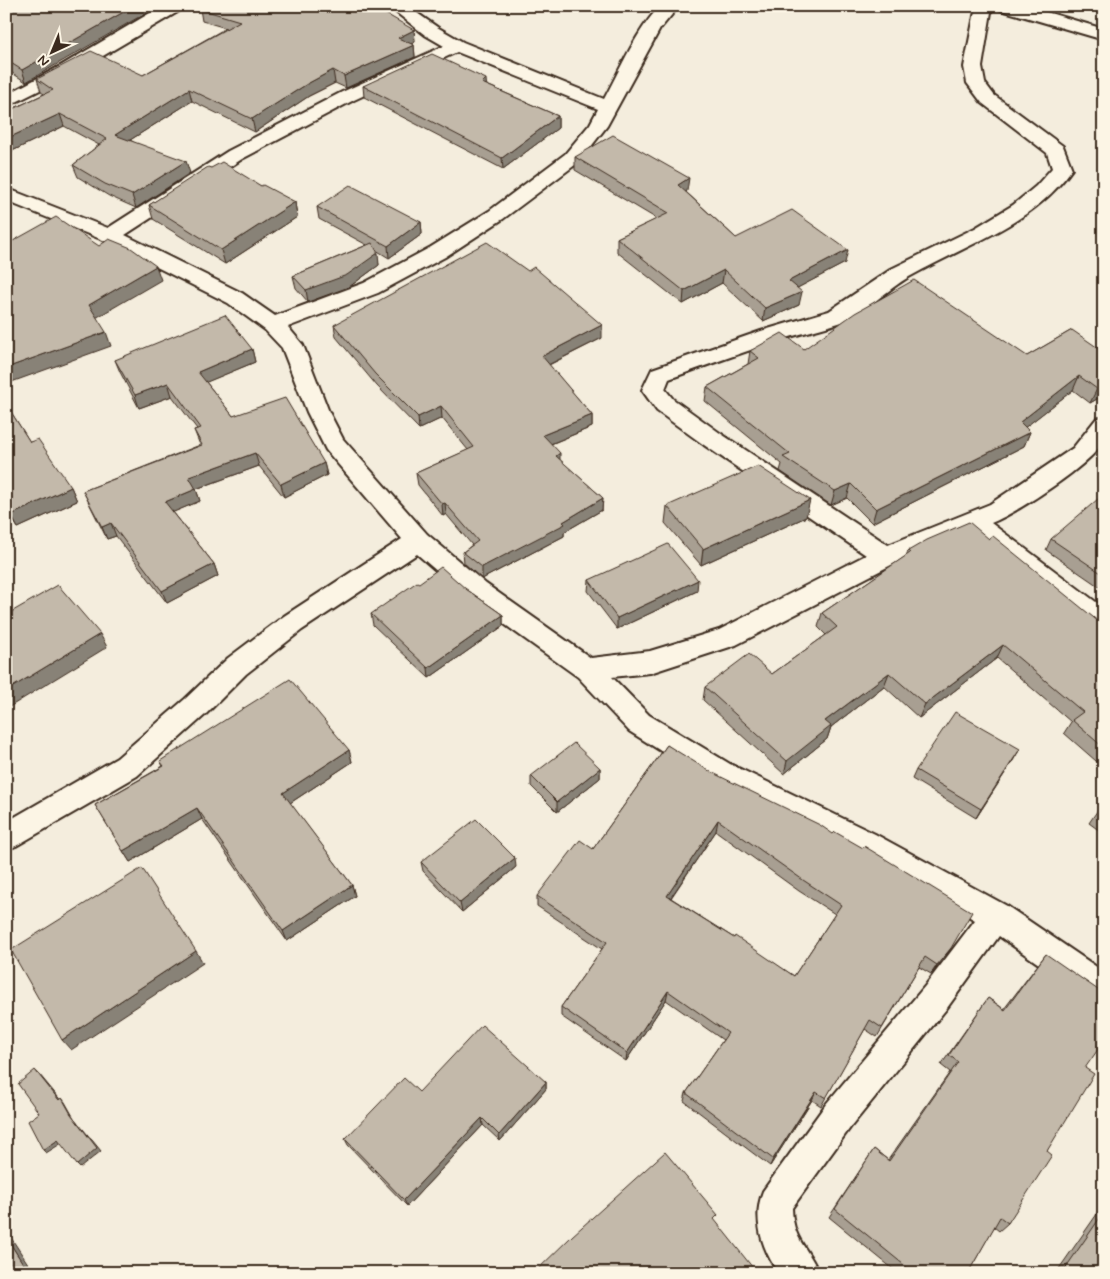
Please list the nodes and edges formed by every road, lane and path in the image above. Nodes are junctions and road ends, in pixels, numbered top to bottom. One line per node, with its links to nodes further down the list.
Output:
1 (175, 6): 8 (street)
2 (396, 6): 7 (street)
3 (671, 6): 9 (street)
4 (984, 6): 16 (street)
5 (1007, 6): 6 (street)
6 (1104, 35)
7 (458, 46): 9 (street); 11 (street)
8 (6, 102)
9 (609, 107): 12 (street)
10 (6, 194): 11 (street)
11 (110, 236): 12 (street)
12 (273, 324): 15 (street)
13 (1104, 425): 14 (street)
14 (970, 521): 16 (street); 17 (street)
15 (418, 541): 18 (street); 19 (street)
16 (886, 556): 18 (street)
17 (1104, 622)
18 (587, 669): 20 (street)
19 (6, 837)
20 (996, 916): 21 (street); 22 (street)
21 (1104, 991)
22 (801, 1273)

